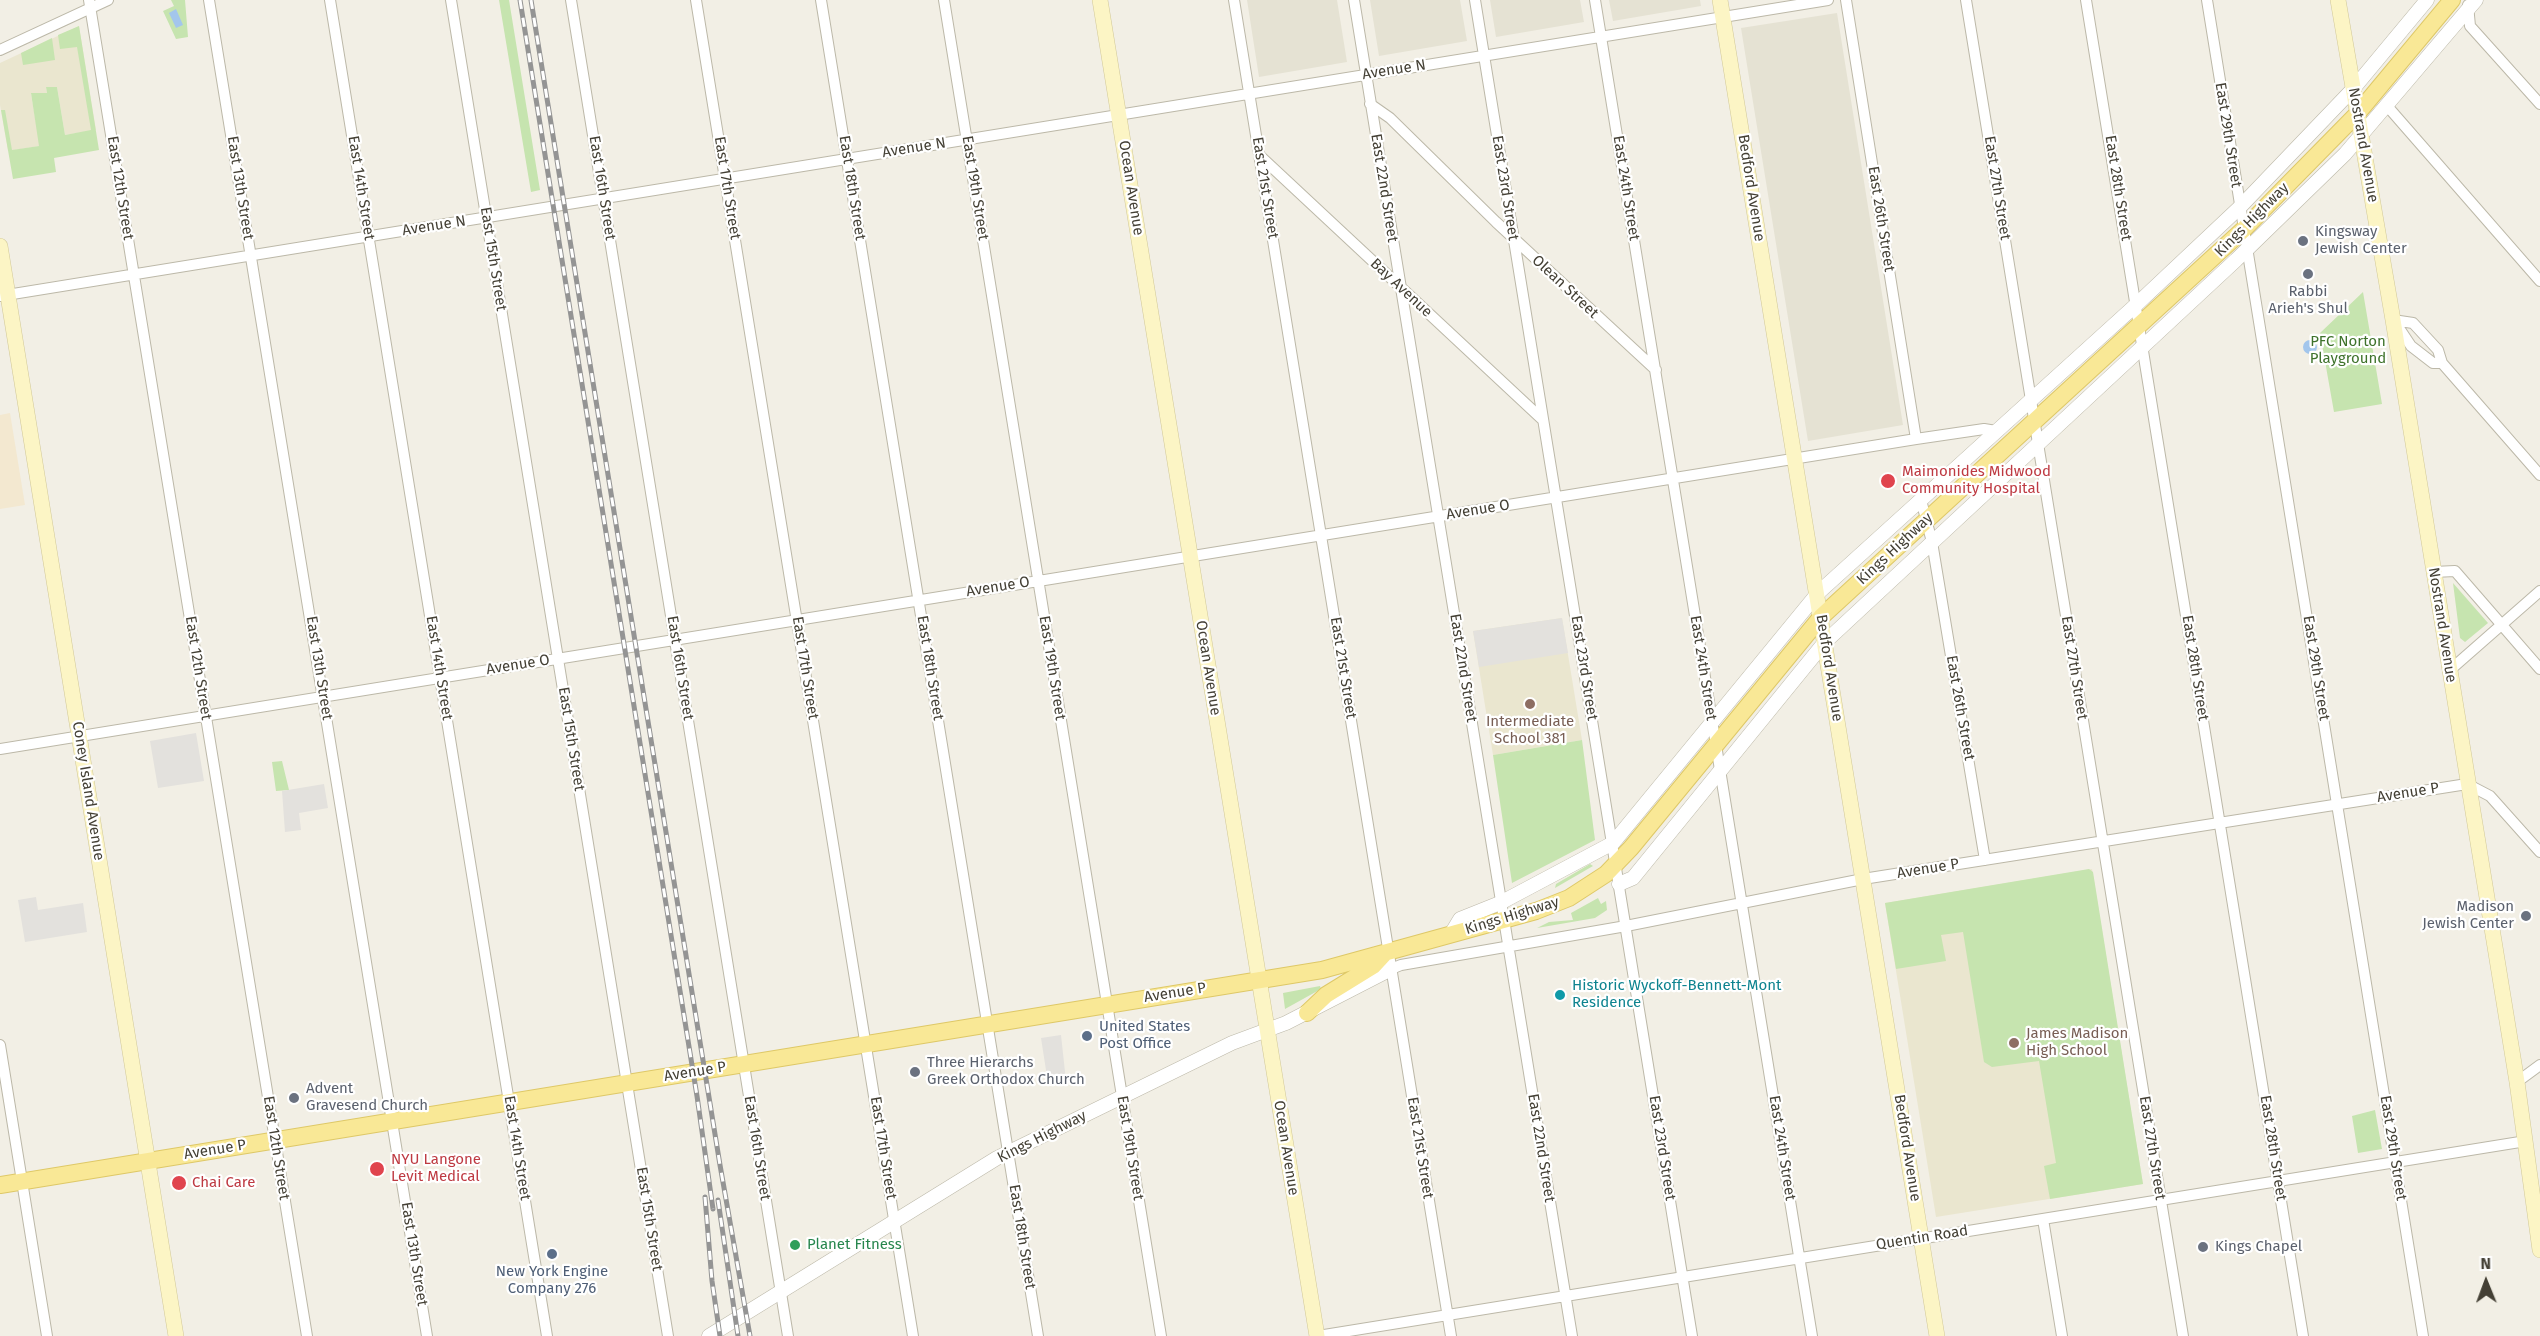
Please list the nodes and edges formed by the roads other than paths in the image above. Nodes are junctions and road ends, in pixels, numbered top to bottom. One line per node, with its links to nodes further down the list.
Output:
1 (108, 0): 23 (street)
2 (209, 0): 50 (street, East 13th Street)
3 (330, 0): 46 (street, East 14th Street)
4 (451, 0): 44 (street, East 15th Street)
5 (571, 0): 42 (street, East 16th Street)
6 (696, 0): 41 (street, East 17th Street)
7 (821, 0): 40 (street, East 18th Street)
8 (944, 0): 38 (street, East 19th Street)
9 (1234, 0): 31 (street, East 21st Street)
10 (1354, 0): 29 (street, East 22nd Street)
11 (1475, 0): 28 (street, East 23rd Street)
12 (1595, 0): 26 (street, East 24th Street)
13 (1720, 0): 25 (main road, Bedford Avenue)
14 (1828, 0): 25 (street, Avenue N)
15 (1846, 0): 65 (street, East 26th Street)
16 (1966, 0): 61 (street, East 27th Street)
17 (2086, 0): 55 (street, East 28th Street)
18 (2206, 0): 43 (street, East 29th Street)
19 (2338, 0): 30 (main road, Nostrand Avenue)
20 (2427, 0): 30 (street, Kings Highway)
21 (2452, 0): 36 (main road, Kings Highway)
22 (1099, 1): 35 (main road, Ocean Avenue)
23 (90, 4): 27 (street); 51 (street, East 12th Street)
24 (2471, 4): 33 (street); 34 (street, Kings Highway)
25 (1723, 17): 26 (street, Avenue N); 67 (main road, Bedford Avenue)
26 (1601, 37): 28 (street, Avenue N); 60 (street, East 24th Street)
27 (0, 50)
28 (1484, 56): 29 (street, Avenue N); 47 (street, East 23rd Street)
29 (1366, 75): 31 (street, Avenue N); 32 (street, East 22nd Street)
30 (2353, 89): 36 (main road, Nostrand Avenue); 43 (street, Kings Highway)
31 (1249, 94): 35 (street, Avenue N); 39 (street, East 21st Street)
32 (1371, 104): 47 (street, Olean Street); 53 (street, East 22nd Street)
33 (2540, 104)
34 (2388, 107): 37 (street, Kings Highway); 52 (street)
35 (1119, 114): 38 (street, Avenue N); 76 (main road, Ocean Avenue)
36 (2357, 114): 37 (main road, Nostrand Avenue); 45 (main road, Kings Highway)
37 (2361, 138): 49 (street, Kings Highway); 56 (main road, Nostrand Avenue)
38 (967, 140): 40 (street, Avenue N); 78 (street, East 19th Street)
39 (1259, 156): 53 (street, Bay Avenue); 74 (street, East 21st Street)
40 (847, 159): 41 (street, Avenue N); 81 (street, East 18th Street)
41 (725, 178): 42 (street, Avenue N); 83 (street, East 17th Street)
42 (603, 197): 44 (street, Avenue N); 85 (street, East 16th Street)
43 (2240, 207): 45 (street, East 29th Street); 55 (street, Kings Highway)
44 (486, 217): 46 (street, Avenue N); 87 (street, East 15th Street)
45 (2244, 229): 49 (street, East 29th Street); 57 (main road, Kings Highway)
46 (369, 236): 50 (street, Avenue N); 90 (street, East 14th Street)
47 (1513, 238): 60 (street, Olean Street); 62 (street, East 23rd Street)
48 (0, 246): 54 (main road, Coney Island Avenue)
49 (2247, 250): 58 (street, Kings Highway); 99 (street, East 29th Street)
50 (251, 256): 51 (street, Avenue N); 91 (street, East 13th Street)
51 (134, 274): 54 (street, Avenue N); 92 (street, East 12th Street)
52 (2540, 281)
53 (1401, 287): 62 (street, Bay Avenue); 72 (street, East 22nd Street)
54 (4, 296): 94 (main road, Coney Island Avenue)
55 (2137, 304): 57 (street, East 28th Street); 61 (street, Kings Highway)
56 (2393, 320): 59 (street); 59 (street); 77 (main road, Nostrand Avenue)
57 (2140, 325): 58 (street, East 28th Street); 63 (main road, Kings Highway)
58 (2143, 347): 66 (street, Kings Highway); 100 (street, East 28th Street)
59 (2442, 363): 68 (street)
60 (1656, 370): 69 (street, East 24th Street)
61 (2032, 400): 63 (street, East 27th Street); 64 (street, Kings Highway)
62 (1543, 420): 70 (street, East 23rd Street)
63 (2034, 421): 66 (street, East 27th Street); 73 (main road, Kings Highway)
64 (1996, 431): 65 (street, Avenue O); 71 (street, Kings Highway)
65 (1916, 439): 67 (street, Avenue O)
66 (2037, 445): 75 (street, Kings Highway); 101 (street, East 27th Street)
67 (1795, 458): 69 (street, Avenue O); 80 (main road, Bedford Avenue)
68 (2540, 475)
69 (1673, 478): 70 (street, Avenue O); 93 (street, East 24th Street)
70 (1556, 497): 72 (street, Avenue O); 102 (street, East 23rd Street)
71 (1921, 500): 73 (street, East 26th Street); 80 (street, Kings Highway)
72 (1438, 516): 74 (street, Avenue O); 109 (street, East 22nd Street)
73 (1926, 520): 75 (street, East 26th Street); 82 (main road, Kings Highway)
74 (1321, 535): 76 (street, Avenue O); 112 (street, East 21st Street)
75 (1932, 542): 86 (street, Kings Highway); 104 (street, East 26th Street)
76 (1190, 556): 78 (street, Avenue O); 114 (main road, Ocean Avenue)
77 (2433, 572): 84 (street); 89 (main road, Nostrand Avenue)
78 (1038, 581): 81 (street, Avenue O); 115 (street, East 19th Street)
79 (2540, 591): 84 (street)
80 (1818, 593): 82 (main road, Bedford Avenue); 93 (street, Kings Highway)
81 (919, 600): 83 (street, Avenue O); 117 (street, East 18th Street)
82 (1821, 617): 86 (main road, Bedford Avenue); 95 (main road, Kings Highway)
83 (797, 620): 85 (street, Avenue O); 119 (street, East 17th Street)
84 (2501, 625): 88 (street); 89 (street)
85 (675, 640): 87 (street, Avenue O); 121 (street, East 16th Street)
86 (1825, 642): 97 (street, Kings Highway); 106 (main road, Bedford Avenue)
87 (558, 659): 90 (street, Avenue O); 124 (street, East 15th Street)
88 (2540, 669)
89 (2450, 670): 98 (main road, Nostrand Avenue)
90 (441, 678): 91 (street, Avenue O); 126 (street, East 14th Street)
91 (324, 697): 92 (street, Avenue O); 127 (street, East 13th Street)
92 (206, 715): 94 (street, Avenue O); 128 (street, East 12th Street)
93 (1712, 722): 95 (street, East 24th Street); 102 (street, Kings Highway)
94 (79, 736): 96 (street, Avenue O); 131 (main road, Coney Island Avenue)
95 (1716, 745): 97 (street, East 24th Street); 105 (main road, Kings Highway)
96 (0, 749)
97 (1720, 771): 107 (street, Kings Highway); 108 (street, East 24th Street)
98 (2467, 784): 99 (street, Avenue P); 103 (street); 123 (main road, Nostrand Avenue)
99 (2338, 804): 100 (street, Avenue P); 132 (street, East 29th Street)
100 (2220, 823): 101 (street, Avenue P); 134 (street, East 28th Street)
101 (2102, 841): 104 (street, Avenue P); 136 (street, East 27th Street)
102 (1613, 843): 105 (street, East 23rd Street); 109 (street, Kings Highway)
103 (2540, 852)
104 (1985, 860): 106 (street, Avenue P)
105 (1616, 863): 107 (street, East 23rd Street); 109 (main road, Kings Highway)
106 (1863, 879): 108 (street, Avenue P); 140 (main road, Bedford Avenue)
107 (1619, 884): 110 (street, East 23rd Street)
108 (1742, 902): 110 (street, Avenue P); 142 (street, East 24th Street)
109 (1502, 911): 111 (street, East 22nd Street); 112 (main road, Kings Highway)
110 (1626, 926): 111 (street, Avenue P); 143 (street, East 23rd Street)
111 (1508, 947): 113 (street, Avenue P); 145 (street, East 22nd Street)
112 (1388, 950): 113 (street, East 21st Street); 114 (main road, Avenue P); 116 (main road)
113 (1391, 969): 116 (street, Kings Highway); 146 (street, East 21st Street)
114 (1259, 979): 115 (main road, Avenue P); 118 (main road, Ocean Avenue)
115 (1107, 1004): 117 (main road, Avenue P); 125 (street, East 19th Street)
116 (1307, 1013): 118 (street, Kings Highway)
117 (988, 1024): 119 (main road, Avenue P); 130 (street, East 18th Street)
118 (1267, 1030): 125 (street, Kings Highway); 158 (main road, Ocean Avenue)
119 (866, 1044): 121 (main road, Avenue P); 138 (street, East 17th Street)
120 (0, 1045): 133 (street)
121 (744, 1064): 124 (main road, Avenue P); 144 (street, East 16th Street)
122 (2540, 1065): 123 (street)
123 (2517, 1082): 129 (main road, Nostrand Avenue)
124 (627, 1083): 126 (main road, Avenue P); 152 (street, East 15th Street)
125 (1122, 1096): 130 (street, Kings Highway); 157 (street, East 19th Street)
126 (509, 1102): 127 (main road, Avenue P); 151 (street, East 14th Street)
127 (393, 1121): 128 (main road, Avenue P); 150 (street, East 13th Street)
128 (275, 1141): 131 (main road, Avenue P); 149 (street, East 12th Street)
129 (2526, 1141): 132 (street, Quentin Road); 139 (main road, Nostrand Avenue)
130 (1008, 1152): 138 (street, Kings Highway); 156 (street, East 18th Street)
131 (147, 1161): 133 (main road, Avenue P); 148 (main road, Coney Island Avenue)
132 (2395, 1162): 134 (street, Quentin Road); 167 (street, East 29th Street)
133 (22, 1181): 135 (main road, Avenue P); 147 (street)
134 (2278, 1181): 136 (street, Quentin Road); 166 (street, East 28th Street)
135 (0, 1185)
136 (2161, 1200): 137 (street, Quentin Road); 165 (street, East 27th Street)
137 (2043, 1219): 140 (street, Quentin Road); 164 (street)
138 (895, 1223): 144 (street, Kings Highway); 155 (street, East 17th Street)
139 (2538, 1225): 141 (main road, Nostrand Avenue)
140 (1922, 1238): 142 (street, Quentin Road); 163 (main road, Bedford Avenue)
141 (2540, 1250)
142 (1800, 1258): 143 (street, Quentin Road); 162 (street, East 24th Street)
143 (1683, 1277): 145 (street, Quentin Road); 161 (street, East 23rd Street)
144 (781, 1293): 153 (street, Kings Highway); 154 (street, East 16th Street)
145 (1565, 1296): 146 (street, Quentin Road); 160 (street, East 22nd Street)
146 (1448, 1315): 158 (street, Quentin Road); 159 (street, East 21st Street)
147 (47, 1336)
148 (176, 1336)
149 (307, 1336)
150 (427, 1336)
151 (547, 1336)
152 (668, 1336)
153 (709, 1336)
154 (788, 1336)
155 (913, 1336)
156 (1038, 1336)
157 (1161, 1336)
158 (1317, 1336)
159 (1451, 1336)
160 (1572, 1336)
161 (1692, 1336)
162 (1812, 1336)
163 (1937, 1336)
164 (2062, 1336)
165 (2183, 1336)
166 (2303, 1336)
167 (2423, 1336)

